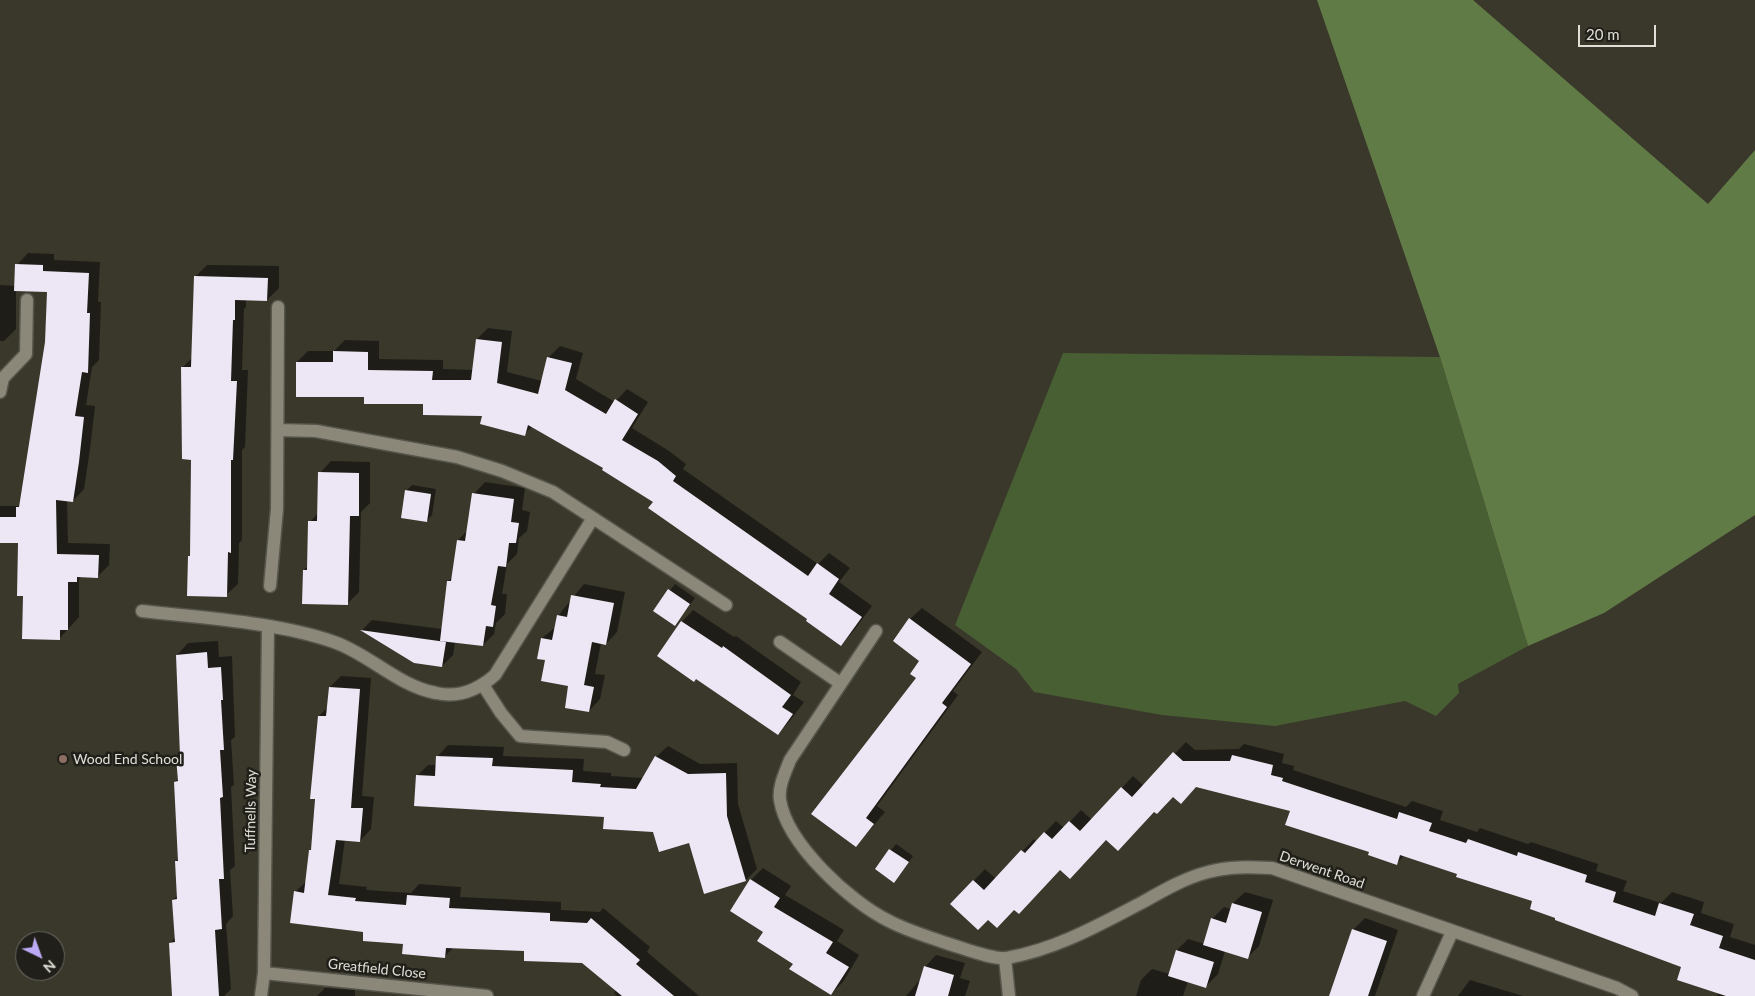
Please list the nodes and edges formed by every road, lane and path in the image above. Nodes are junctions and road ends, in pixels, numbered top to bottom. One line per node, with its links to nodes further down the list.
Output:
1 (27, 300): 3 (street)
2 (278, 307): 4 (street)
3 (0, 392)
4 (278, 430): 5 (street); 6 (street)
5 (593, 518): 7 (street); 13 (street)
6 (270, 586)
7 (726, 606)
8 (142, 611): 9 (street)
9 (268, 626): 13 (street); 17 (street, Tuffnells Way)
10 (876, 631): 12 (street, Derwent Road)
11 (780, 642): 12 (street)
12 (840, 683): 16 (street, Derwent Road)
13 (483, 686): 14 (street)
14 (624, 750)
15 (1452, 932): 16 (street, Derwent Road); 21 (street); 22 (street, Derwent Road)
16 (1005, 958): 20 (street)
17 (264, 973): 18 (street, Tuffnells Way); 19 (street, Greatfield Close)
18 (261, 996)
19 (487, 996)
20 (1009, 996)
21 (1423, 996)
22 (1632, 996)

